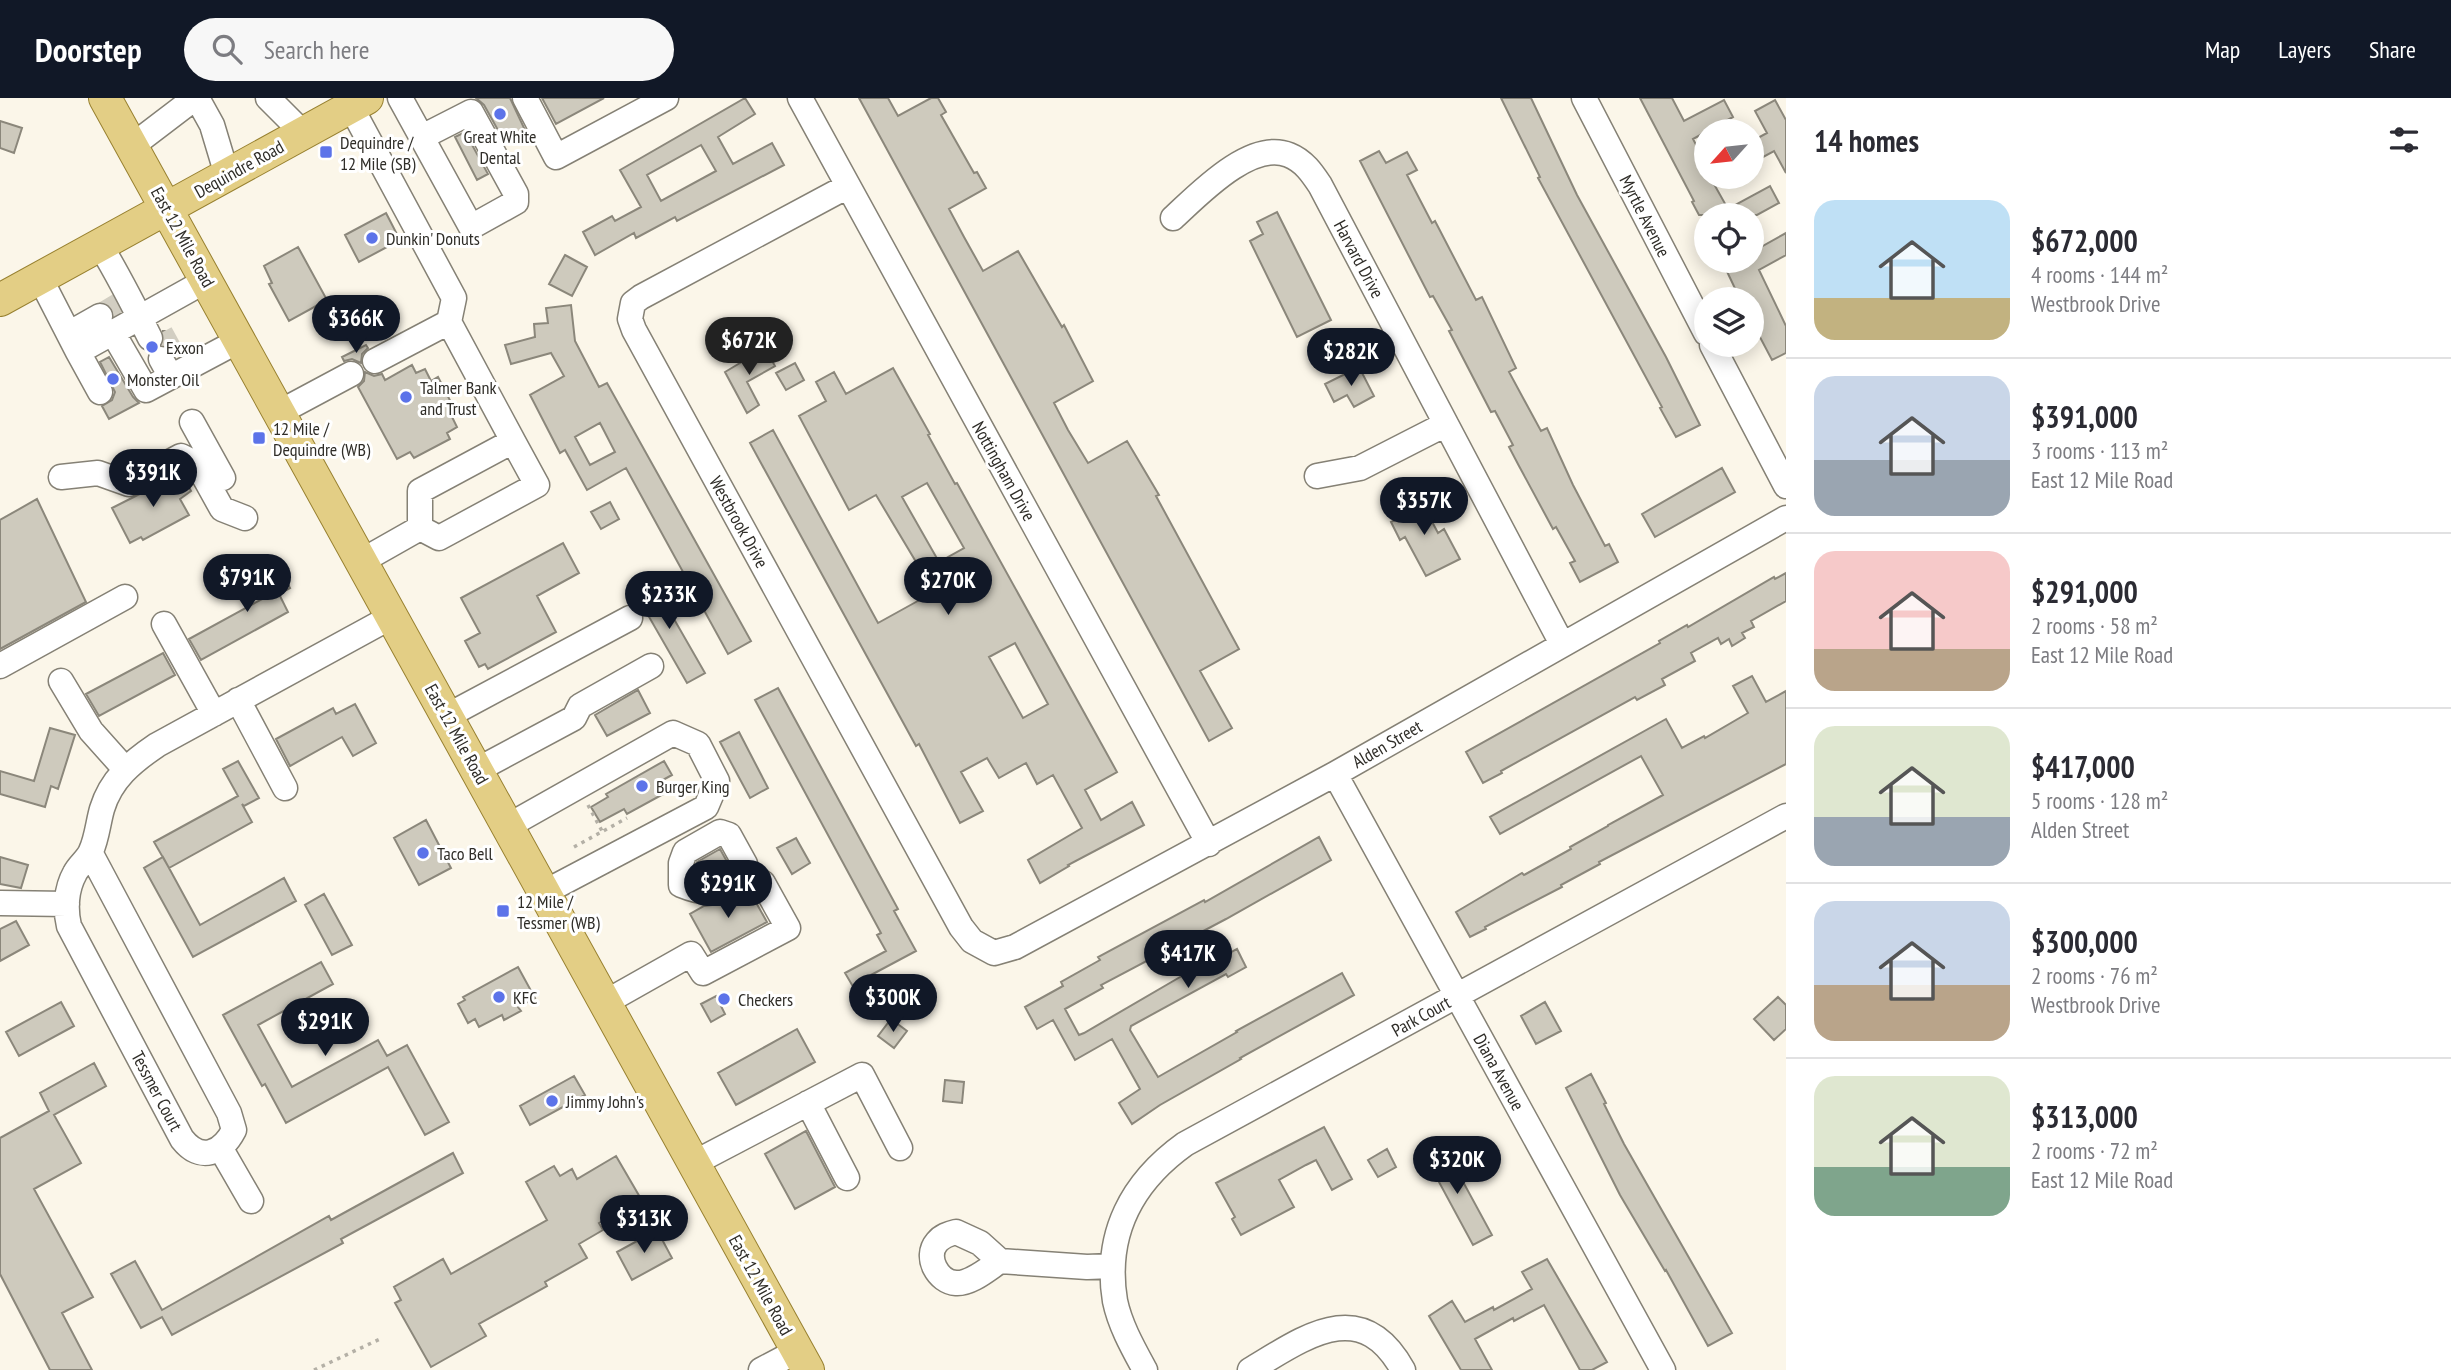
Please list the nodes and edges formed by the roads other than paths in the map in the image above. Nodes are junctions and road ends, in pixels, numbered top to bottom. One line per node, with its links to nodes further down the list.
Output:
1 (105, 98): 13 (main road, East 12 Mile Road)
2 (196, 98): 13 (street); 14 (street)
3 (268, 98): 11 (street)
4 (400, 98): 12 (street)
5 (525, 98): 10 (street)
6 (666, 98): 10 (street)
7 (800, 98): 15 (street, Nottingham Drive)
8 (1584, 98): 22 (street, Myrtle Avenue)
9 (359, 102): 11 (main road, Dequindre Road); 23 (street)
10 (639, 105)
11 (303, 133): 14 (main road, Dequindre Road)
12 (422, 137): 12 (street)
13 (132, 146): 16 (main road, East 12 Mile Road)
14 (227, 175): 16 (main road, Dequindre Road)
15 (848, 186): 58 (street, Nottingham Drive); 64 (street, Westbrook Drive)
16 (166, 208): 18 (main road, Dequindre Road); 20 (main road, East 12 Mile Road)
17 (1173, 218): 33 (street, Harvard Drive)
18 (100, 245): 19 (main road, Dequindre Road); 24 (street)
19 (40, 278): 21 (main road, Dequindre Road); 26 (street)
20 (207, 280): 24 (street); 25 (main road, East 12 Mile Road)
21 (0, 300)
22 (1694, 310)
23 (449, 321): 28 (street); 34 (street)
24 (146, 334): 25 (street); 26 (street)
25 (240, 340): 31 (main road, East 12 Mile Road)
26 (74, 342): 30 (street)
27 (1718, 357): 37 (street)
28 (375, 361)
29 (351, 373): 31 (street)
30 (100, 392)
31 (279, 412): 40 (main road, East 12 Mile Road)
32 (192, 422): 36 (street)
33 (1446, 424): 35 (street); 45 (street, Harvard Drive)
34 (513, 441): 39 (street); 39 (street)
35 (1317, 476)
36 (61, 477)
37 (1786, 486)
38 (1786, 518): 45 (street, Alden Street)
39 (419, 528): 40 (street)
40 (360, 562): 42 (main road, East 12 Mile Road)
41 (125, 597): 46 (street)
42 (391, 617): 49 (street, Tessmer Court); 51 (main road, East 12 Mile Road)
43 (630, 618): 51 (street)
44 (164, 624): 50 (street)
45 (1562, 643): 54 (street, Alden Street)
46 (0, 666)
47 (651, 666): 53 (street)
48 (61, 681): 52 (street)
49 (238, 700): 50 (street, Tessmer Court); 55 (street)
50 (214, 714): 52 (street, Tessmer Court)
51 (447, 716): 53 (main road, East 12 Mile Road)
52 (125, 769): 59 (street, Tessmer Court)
53 (477, 770): 57 (main road, East 12 Mile Road)
54 (1335, 774): 58 (street, Alden Street); 65 (street, Diana Avenue)
55 (285, 788)
56 (1786, 816): 65 (street, Park Court)
57 (508, 825): 61 (main road, East 12 Mile Road); 61 (street)
58 (1209, 844): 64 (street, Alden Street)
59 (90, 854): 63 (street, Tessmer Court); 69 (street)
60 (763, 883): 66 (street)
61 (545, 892): 66 (main road, East 12 Mile Road)
62 (0, 903): 63 (street)
63 (67, 904): 69 (street, Tessmer Court)
64 (982, 948)
65 (1458, 996): 74 (street, Park Court); 80 (street, Diana Avenue)
66 (606, 1002): 70 (main road, East 12 Mile Road)
67 (808, 1103): 68 (street); 70 (street); 71 (street)
68 (900, 1148)
69 (221, 1149): 72 (street)
70 (694, 1163): 75 (main road, East 12 Mile Road)
71 (847, 1178)
72 (251, 1201)
73 (1000, 1261): 74 (street)
74 (1112, 1266): 77 (street, Park Court)
75 (802, 1361): 76 (street)
76 (761, 1370)
77 (1144, 1370)
78 (1250, 1370): 79 (street)
79 (1403, 1370)
80 (1662, 1370)

